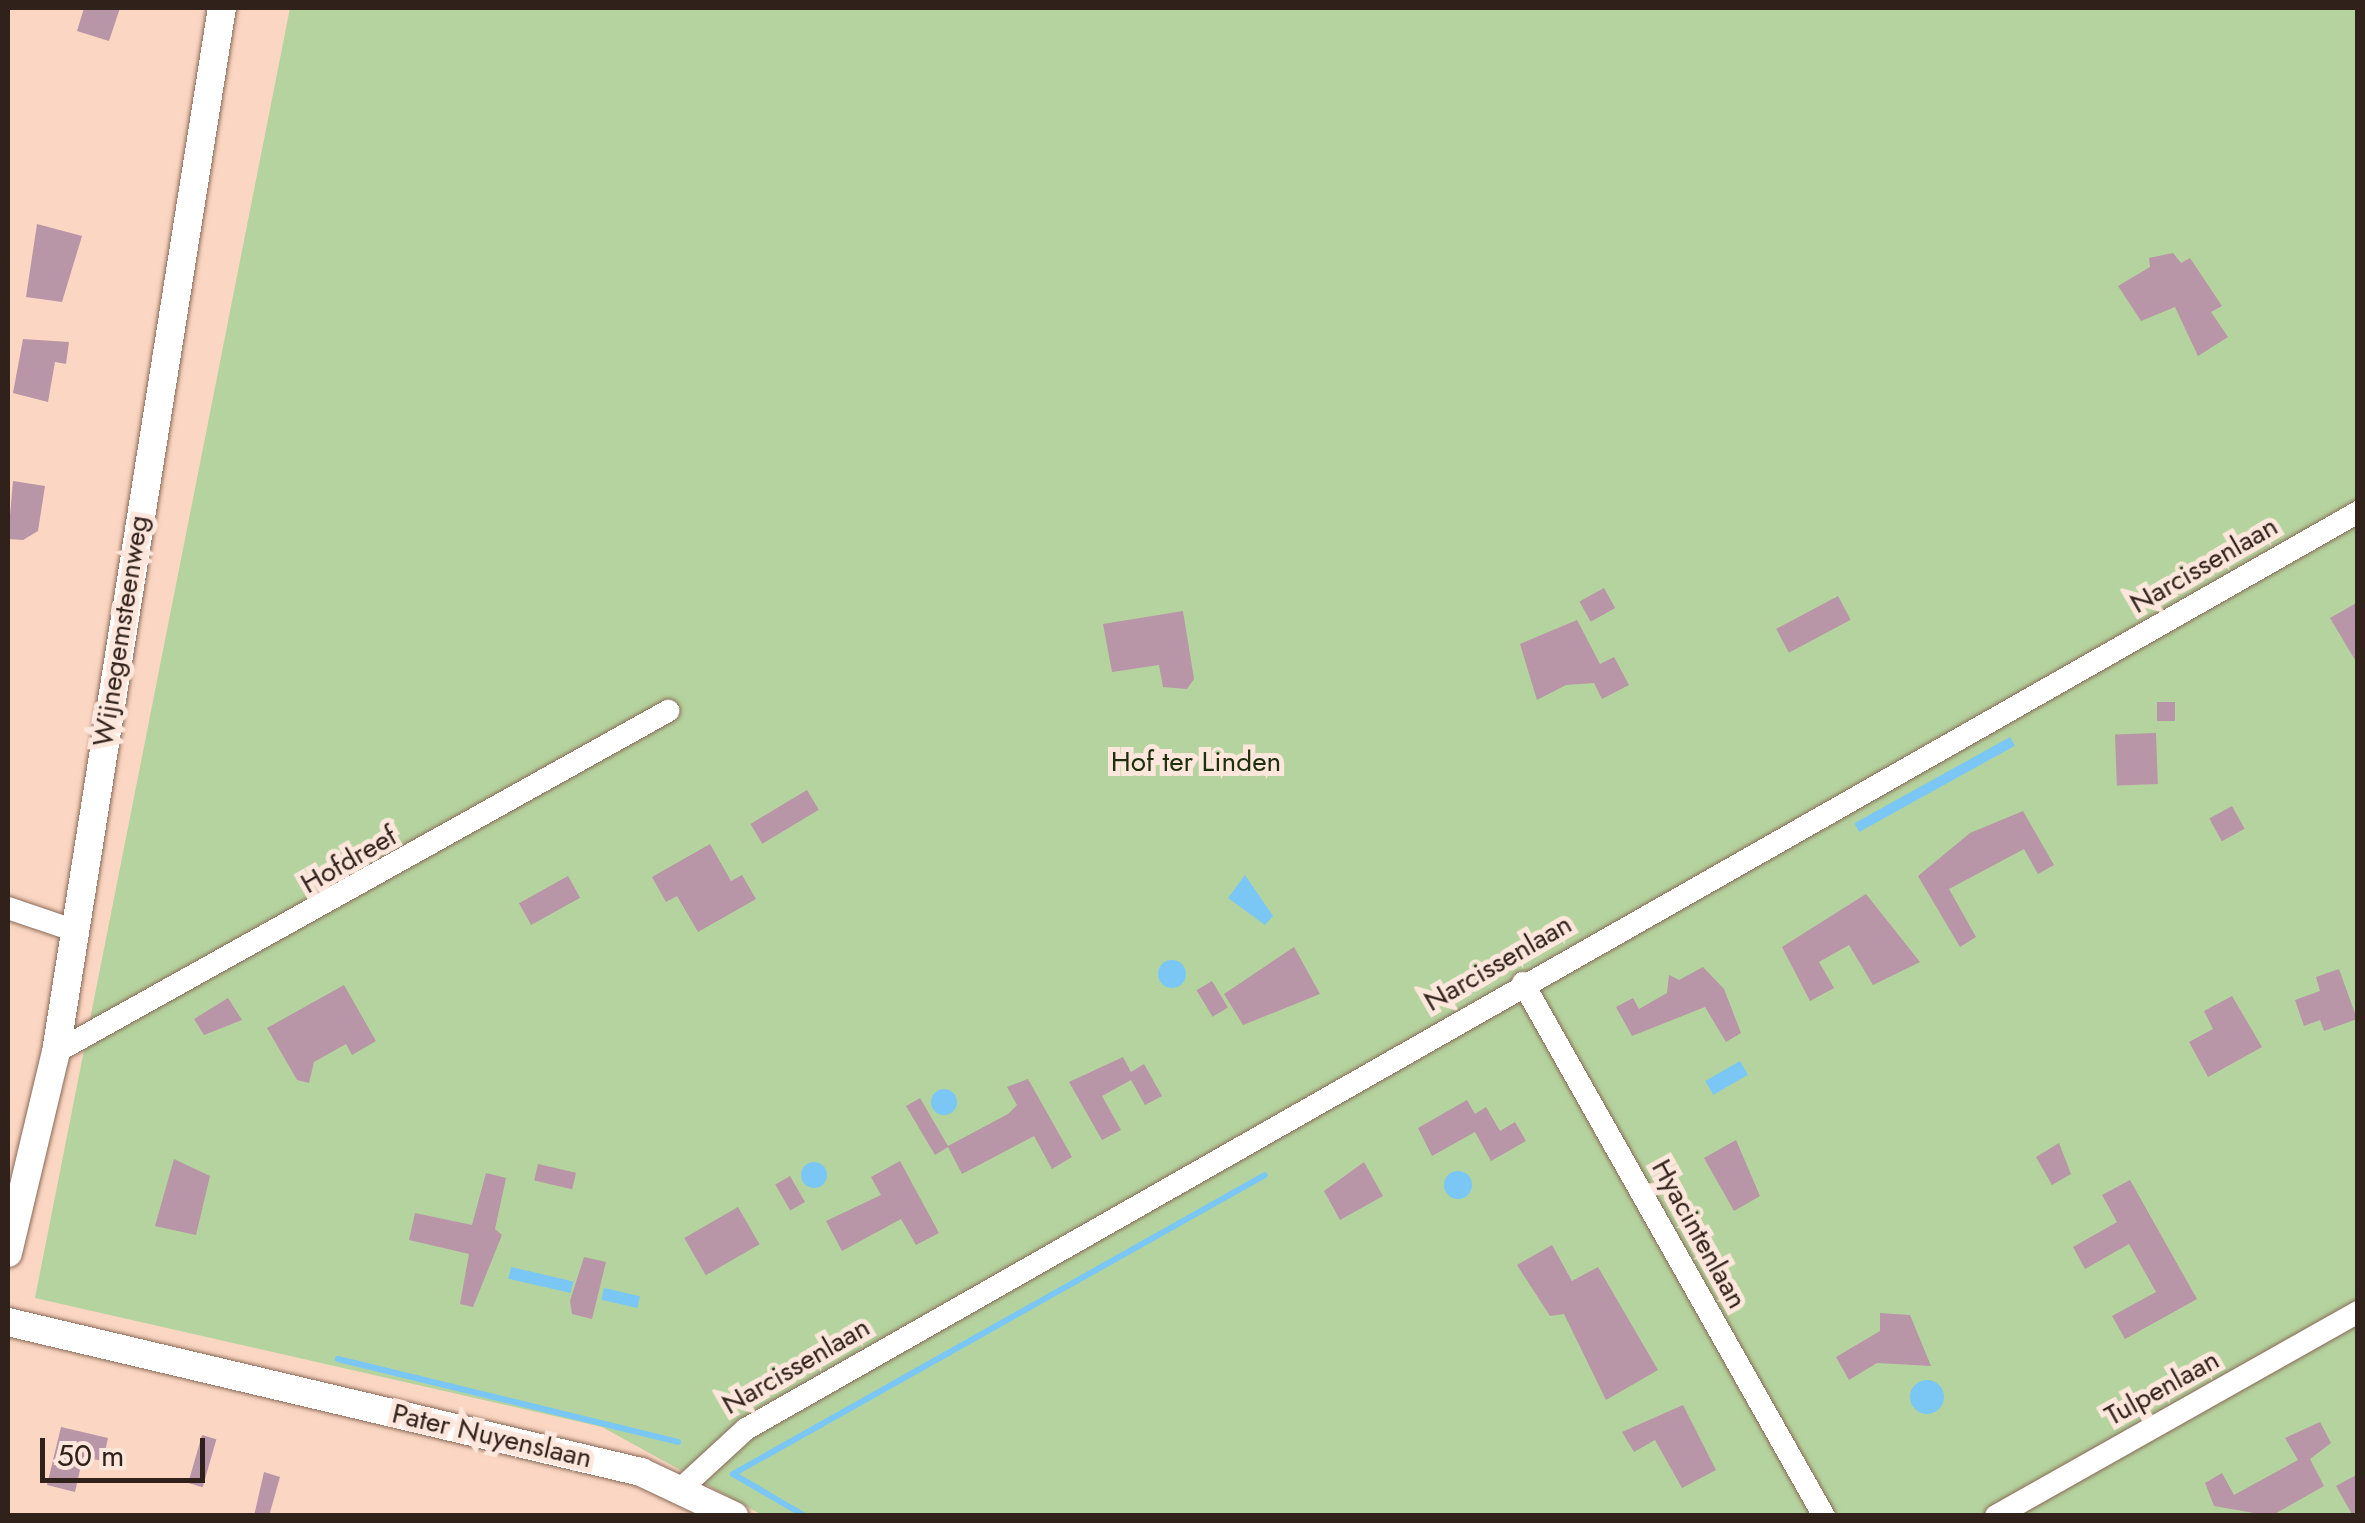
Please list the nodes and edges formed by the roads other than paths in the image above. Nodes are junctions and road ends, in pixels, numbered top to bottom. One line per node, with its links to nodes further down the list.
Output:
1 (222, 8): 5 (street, Wijnegemsteenweg)
2 (2358, 512): 6 (street, Narcissenlaan)
3 (668, 712): 7 (street, Hofdreef)
4 (8, 908): 5 (street)
5 (76, 931): 7 (street, Wijnegemsteenweg)
6 (1523, 983): 11 (street, Narcissenlaan); 13 (street, Hyacintenlaan)
7 (56, 1052): 8 (street, Wijnegemsteenweg)
8 (8, 1253)
9 (2358, 1312): 14 (street, Tulpenlaan)
10 (8, 1322): 11 (street, Pater Nuyenslaan)
11 (684, 1486): 12 (street, Pater Nuyenslaan)
12 (734, 1516)
13 (1824, 1516)
14 (1996, 1516)

